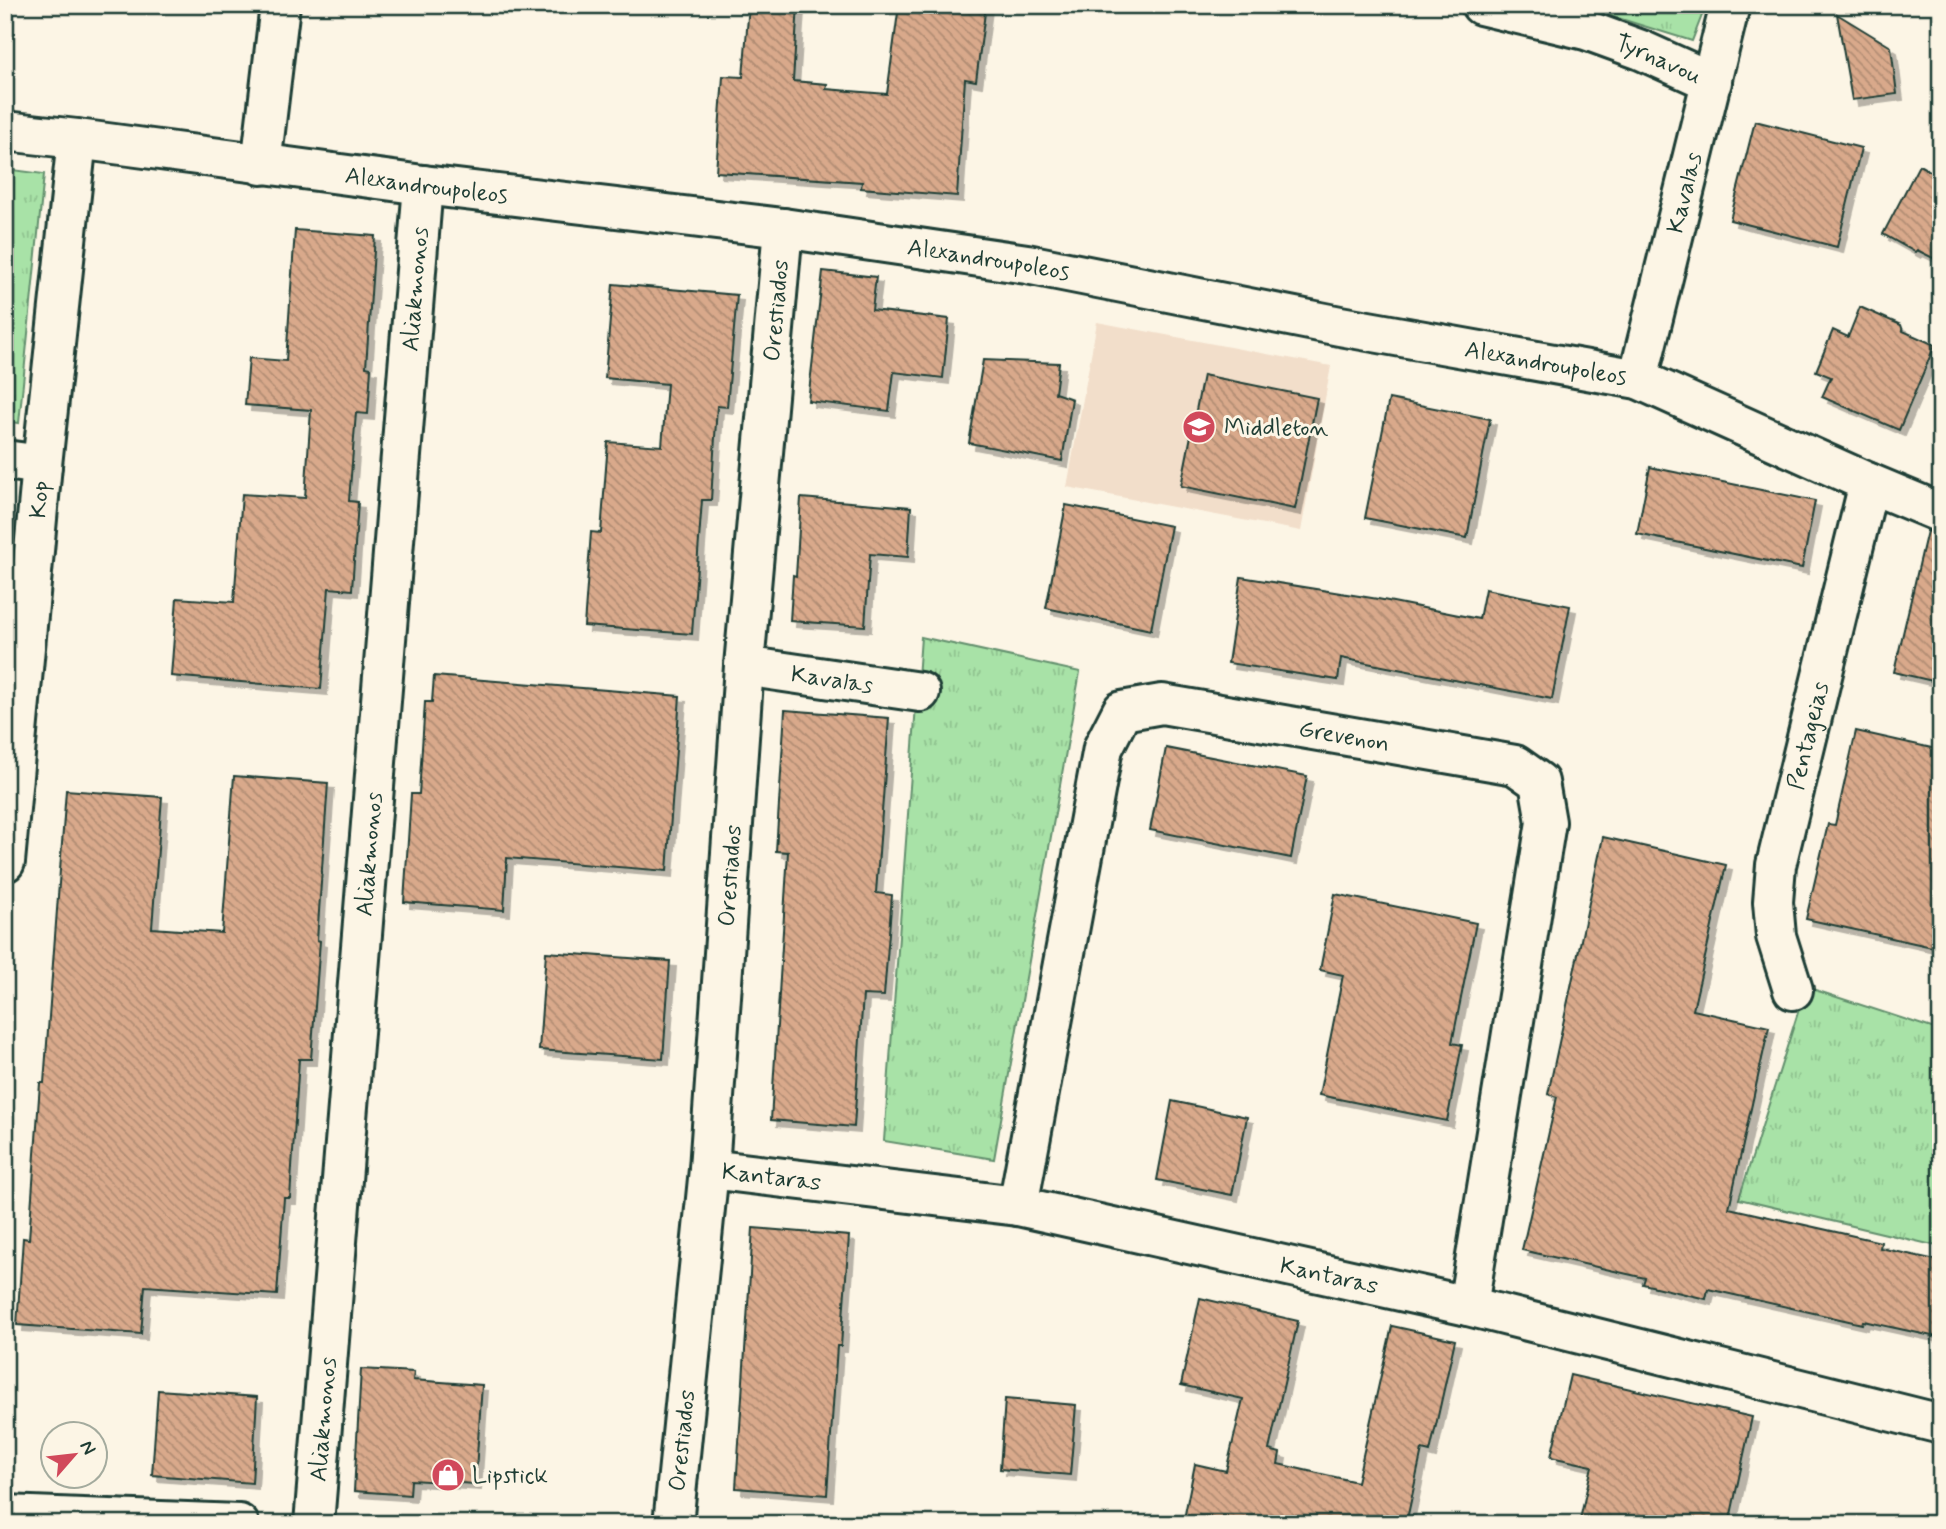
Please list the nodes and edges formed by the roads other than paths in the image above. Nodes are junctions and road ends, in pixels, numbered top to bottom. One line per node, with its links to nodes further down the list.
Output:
1 (280, 5): 7 (street)
2 (1481, 5): 4 (street, Tyrnavou)
3 (1730, 5): 4 (street, Kavalas)
4 (1712, 82): 10 (street, Kavalas)
5 (5, 131): 6 (street, Alexandroupoleos)
6 (76, 139): 7 (street, Alexandroupoleos); 11 (street, Kop)
7 (261, 164): 8 (street, Alexandroupoleos)
8 (423, 185): 9 (street, Alexandroupoleos); 25 (street, Aliakmonos)
9 (783, 228): 10 (street, Alexandroupoleos); 14 (street, Orestiados)
10 (1637, 379): 12 (street, Alexandroupoleos)
11 (23, 462): 16 (street, Kop)
12 (1869, 483): 13 (street, Alexandroupoleos); 17 (street, Pentageias)
13 (1941, 513)
14 (744, 666): 15 (street, Kavalas); 18 (street, Orestiados)
15 (920, 692)
16 (5, 862)
17 (1793, 990)
18 (709, 1169): 19 (street, Kantaras); 26 (street, Orestiados)
19 (1018, 1206): 20 (street, Kantaras); 20 (street, Grevenon)
20 (1468, 1307): 21 (street, Kantaras)
21 (1941, 1424)
22 (5, 1515): 23 (street)
23 (131, 1522): 24 (street)
24 (239, 1524)
25 (314, 1524)
26 (673, 1524)

